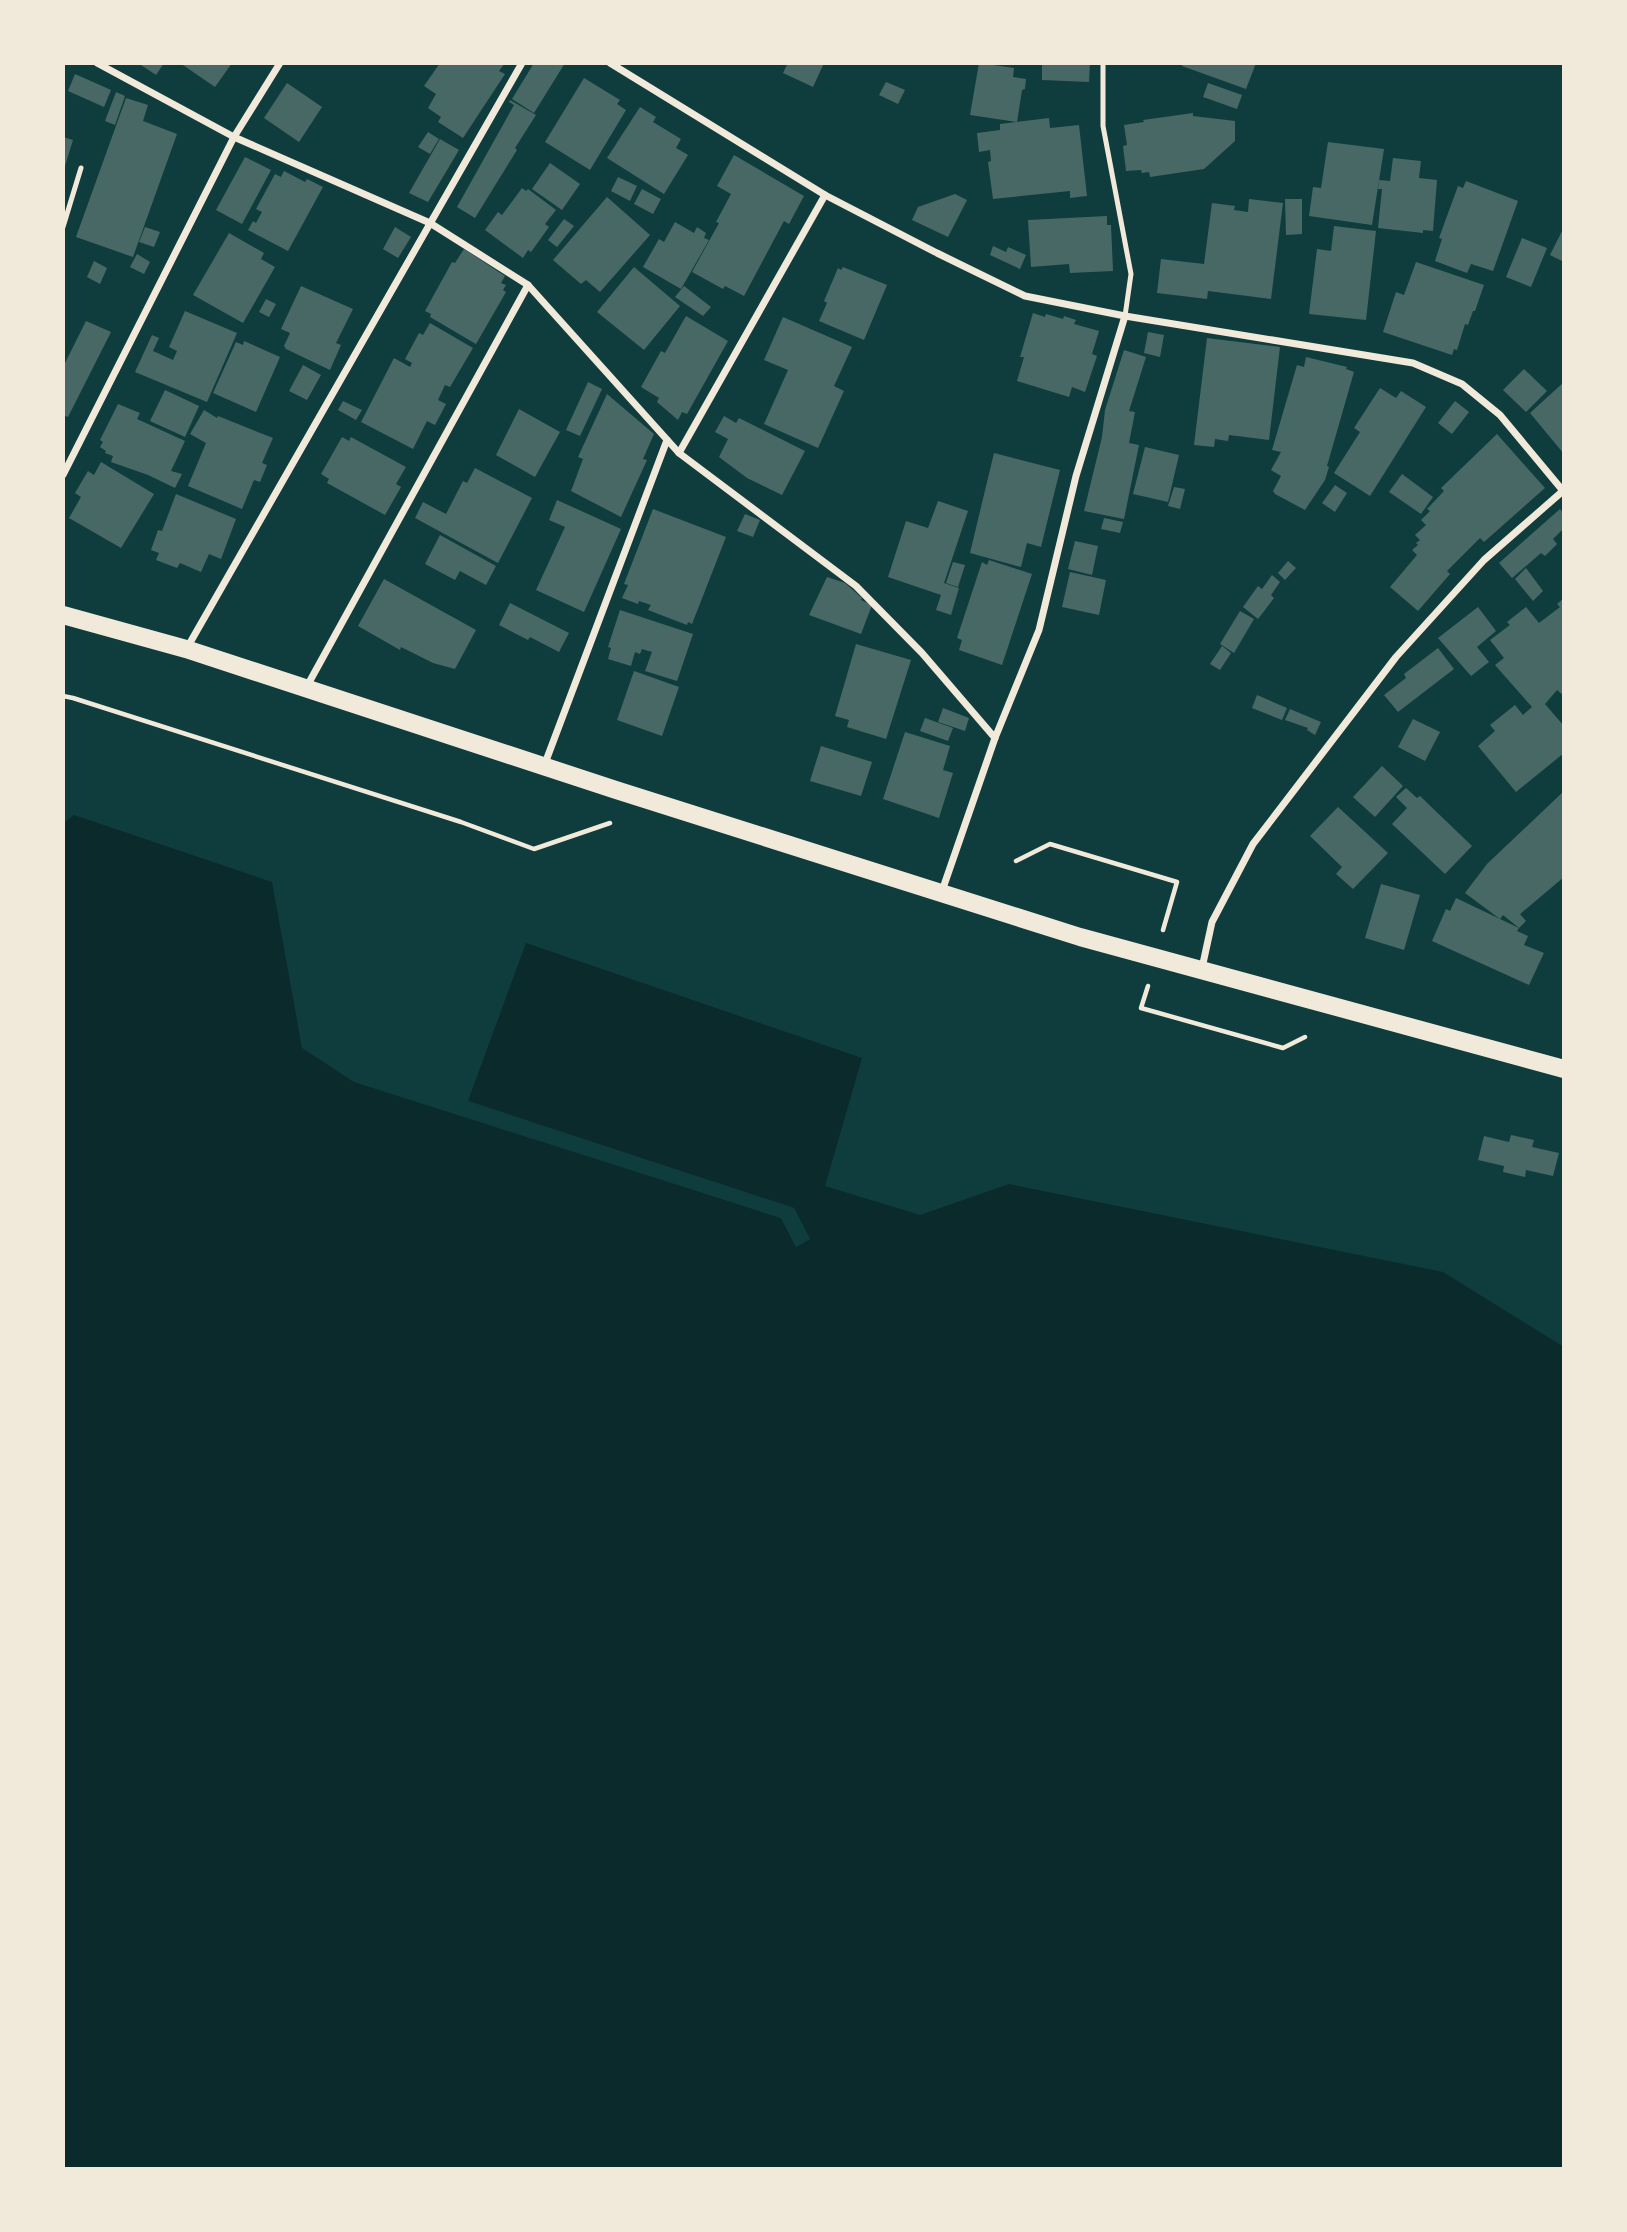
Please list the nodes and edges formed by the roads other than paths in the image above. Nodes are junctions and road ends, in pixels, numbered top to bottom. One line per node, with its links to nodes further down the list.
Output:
1 (97, 63): 6 (street)
2 (281, 63): 6 (street)
3 (522, 63): 9 (street)
4 (610, 63): 8 (street)
5 (1103, 63): 12 (lane)
6 (234, 137): 9 (street); 15 (street)
7 (81, 168): 10 (lane)
8 (825, 195): 12 (street); 14 (street)
9 (430, 223): 11 (street); 18 (street)
10 (63, 227)
11 (528, 285): 13 (street); 19 (street)
12 (1125, 316): 16 (street); 20 (street)
13 (667, 440): 14 (street); 21 (street)
14 (679, 453): 20 (street)
15 (63, 475)
16 (1564, 491): 23 (street)
17 (63, 615): 18 (main road)
18 (186, 649): 19 (main road)
19 (306, 688): 21 (main road)
20 (995, 738): 22 (street)
21 (544, 766): 22 (main road)
22 (942, 893): 23 (main road)
23 (1201, 970): 24 (main road)
24 (1564, 1069)

